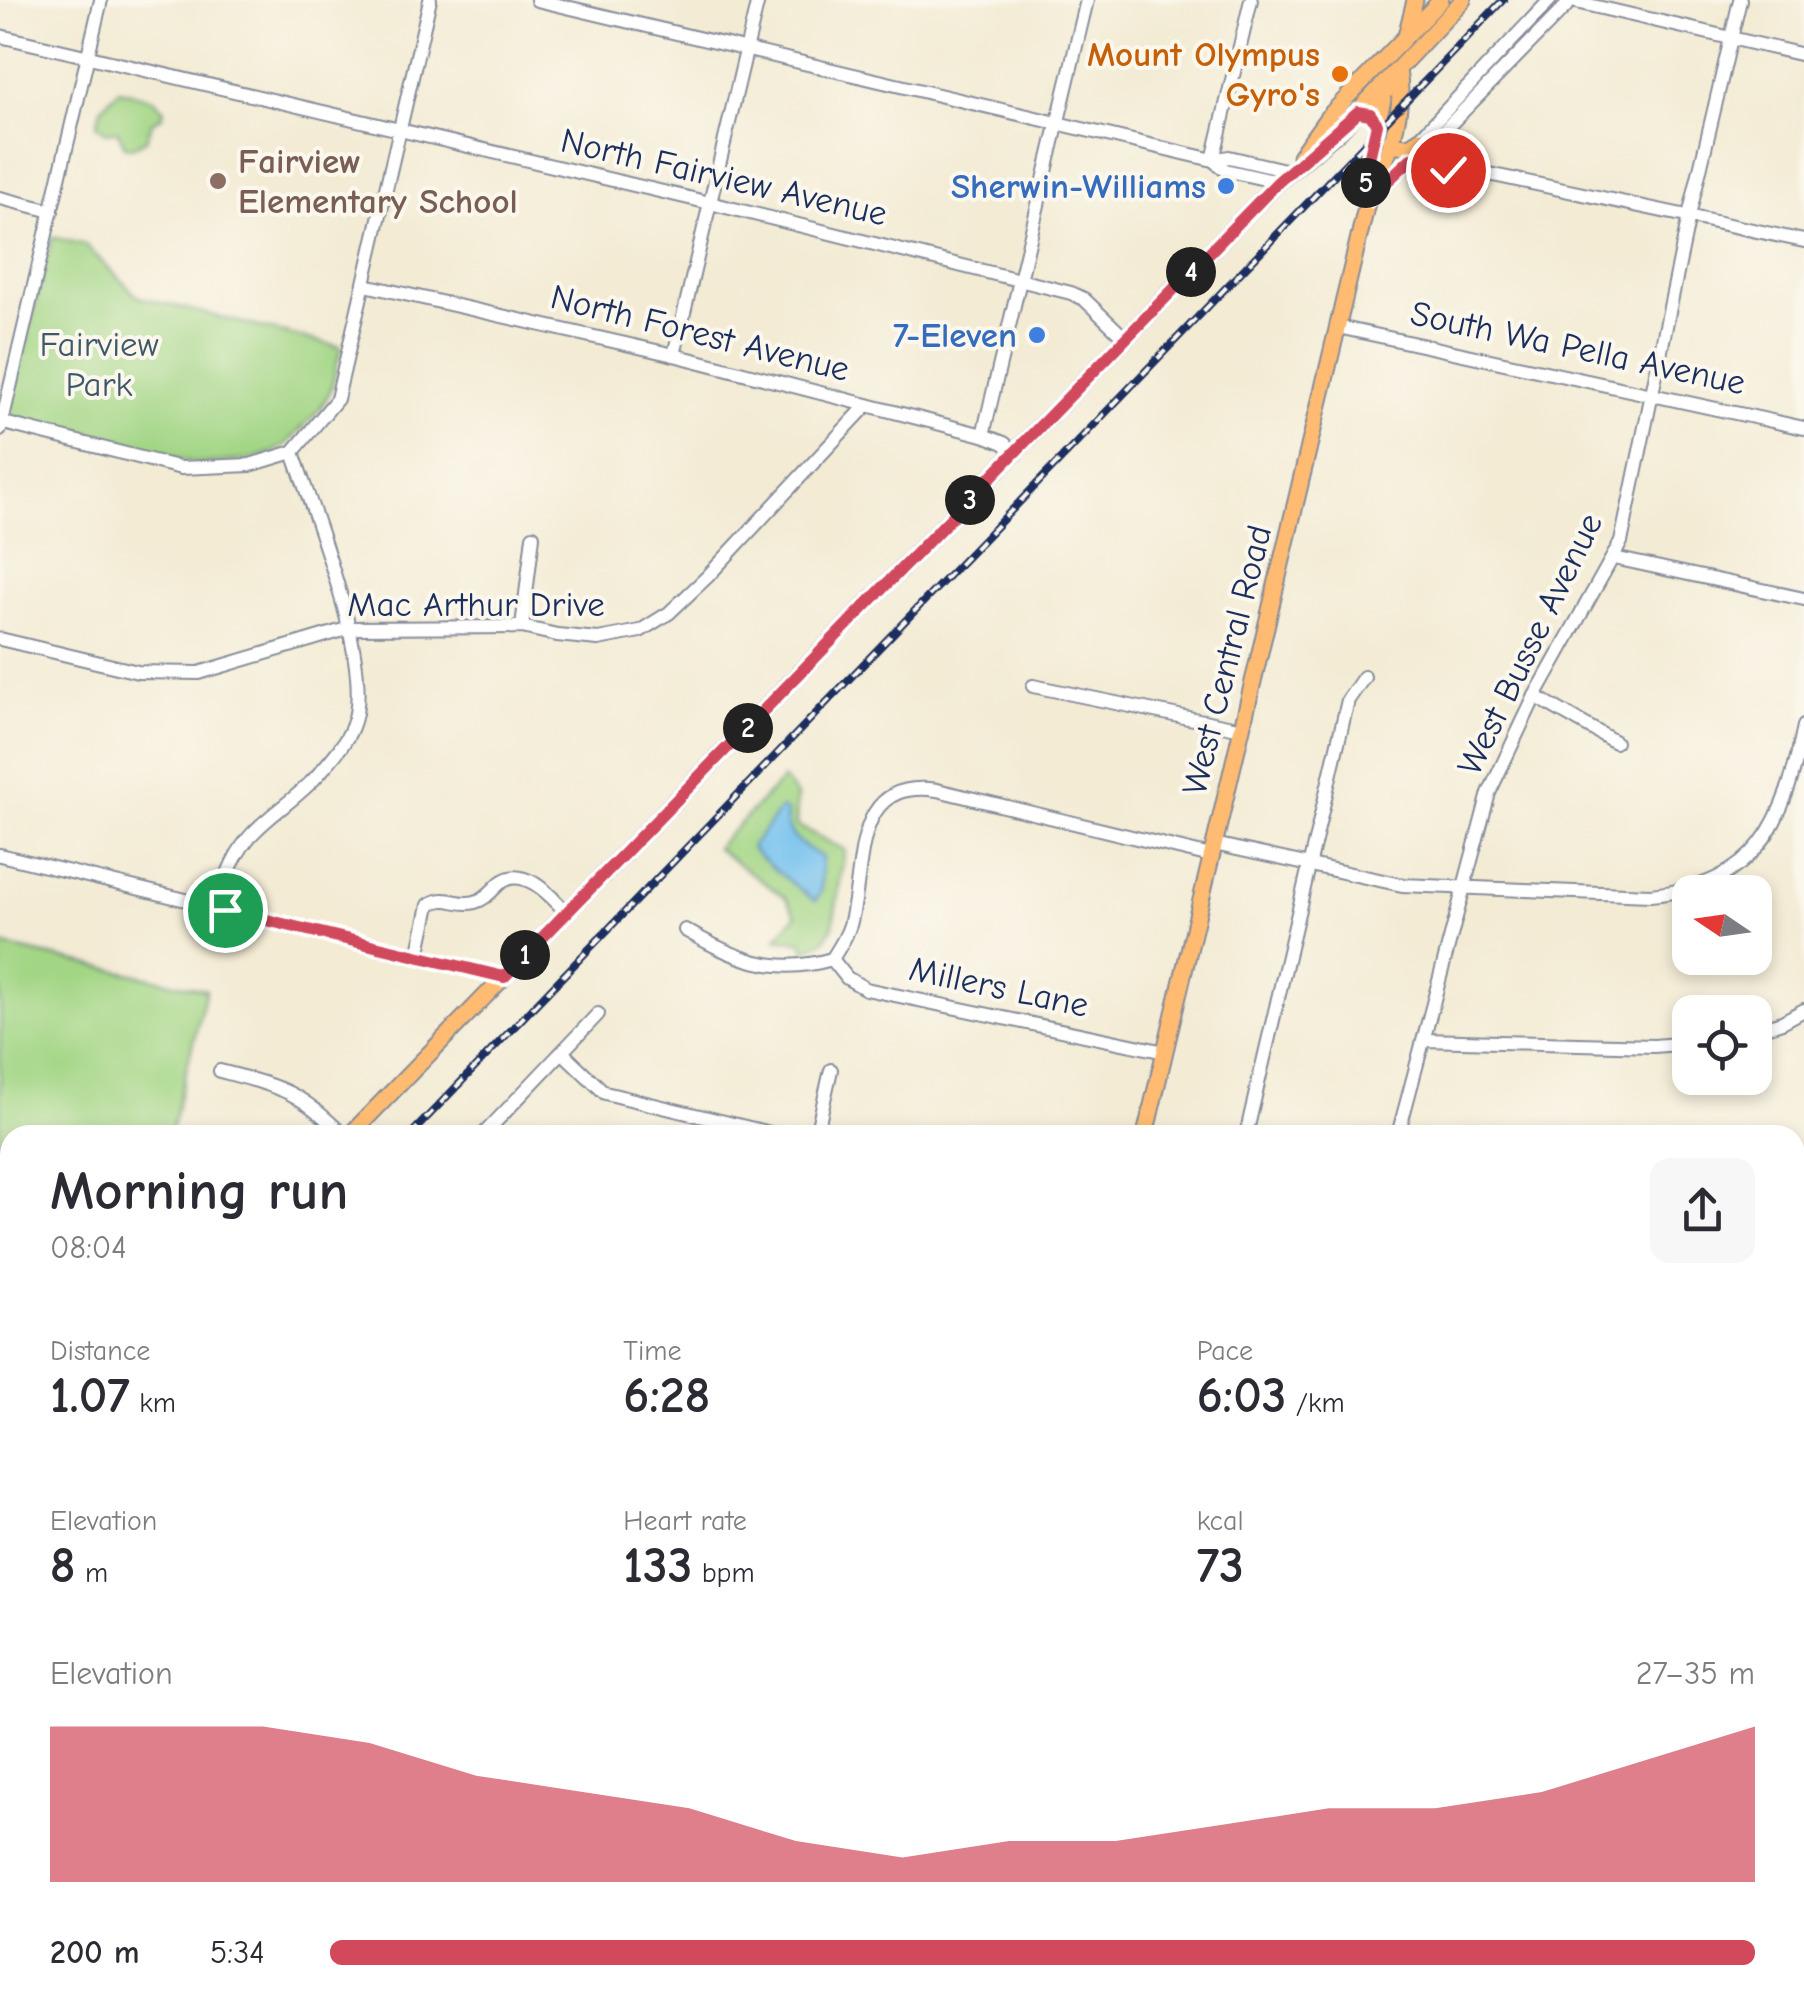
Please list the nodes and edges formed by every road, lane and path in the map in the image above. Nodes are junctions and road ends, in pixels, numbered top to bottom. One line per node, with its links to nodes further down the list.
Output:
1 (102, 0): 18 (street)
2 (430, 0): 23 (street)
3 (537, 0): 16 (street)
4 (758, 0): 16 (street)
5 (1087, 0): 21 (street)
6 (1251, 0): 27 (street)
7 (1415, 0): 14 (main road, West Central Road)
8 (1441, 0): 14 (main road)
9 (1463, 0): 19 (main road)
10 (1550, 0): 24 (street)
11 (1740, 0): 15 (street, West Busse Avenue)
12 (1570, 1): 15 (street); 24 (street)
13 (0, 36): 18 (street, North Fairview Avenue)
14 (1406, 36): 19 (main road, West Central Road); 29 (main road)
15 (1730, 40): 17 (street); 34 (street, West Busse Avenue)
16 (746, 50): 21 (street); 32 (street)
17 (1804, 55)
18 (88, 57): 23 (street, North Fairview Avenue); 33 (street)
19 (1398, 70): 20 (main road); 22 (main road, West Central Road); 25 (main road, West Central Road)
20 (1358, 112): 22 (main road); 29 (main road)
21 (1058, 124): 27 (street); 36 (street)
22 (1377, 124): 31 (main road, West Central Road)
23 (401, 131): 32 (street, North Fairview Avenue); 37 (street)
24 (1427, 139): 25 (main road); 26 (street); 28 (street)
25 (1391, 140): 31 (main road, West Central Road)
26 (1411, 159): 28 (street); 31 (street)
27 (1213, 160): 29 (street)
28 (1470, 170): 34 (street)
29 (1283, 176): 39 (main road)
30 (0, 198): 33 (street)
31 (1368, 199): 38 (main road, West Central Road)
32 (710, 204): 36 (street, North Fairview Avenue); 40 (street)
33 (52, 210): 43 (street)
34 (1689, 216): 35 (street); 41 (street, West Busse Avenue)
35 (1804, 241)
36 (1020, 279): 39 (street, North Fairview Avenue); 45 (street)
37 (365, 284): 40 (street, North Forest Avenue); 46 (street)
38 (1338, 327): 41 (street, South Wa Pella Avenue); 58 (main road, West Central Road)
39 (1126, 339): 47 (main road)
40 (674, 355): 42 (street, North Forest Avenue)
41 (1652, 396): 44 (street, South Wa Pella Avenue); 49 (street, West Busse Avenue)
42 (867, 406): 45 (street, North Forest Avenue); 51 (street, Mac Arthur Drive)
43 (1, 425): 46 (street)
44 (1804, 428)
45 (984, 434): 47 (street, North Forest Avenue)
46 (293, 452): 52 (street)
47 (1016, 454): 65 (main road)
48 (533, 536): 51 (street)
49 (1614, 558): 50 (street); 56 (street, West Busse Avenue)
50 (1804, 599)
51 (522, 627): 52 (street, Mac Arthur Drive)
52 (350, 628): 53 (street, Mac Arthur Drive); 64 (street)
53 (0, 638)
54 (1364, 677): 62 (street)
55 (1033, 686): 58 (street)
56 (1535, 696): 59 (street); 63 (street, West Busse Avenue)
57 (1804, 726): 63 (street)
58 (1242, 729): 60 (main road, West Central Road)
59 (1616, 742)
60 (1213, 850): 62 (street); 68 (street); 75 (main road, West Central Road)
61 (0, 855): 64 (street)
62 (1309, 865): 63 (street); 85 (street)
63 (1461, 889): 73 (street, West Busse Avenue)
64 (214, 907): 67 (street)
65 (567, 913): 67 (street); 69 (main road)
66 (685, 930): 68 (street)
67 (418, 956): 69 (street)
68 (832, 960): 75 (street, Millers Lane)
69 (504, 977): 80 (main road)
70 (1804, 1010): 72 (street)
71 (598, 1014): 76 (street)
72 (1772, 1025)
73 (1424, 1040): 74 (street); 86 (street, West Busse Avenue)
74 (1672, 1044)
75 (1165, 1052): 84 (main road, West Central Road)
76 (564, 1053): 81 (street); 82 (street)
77 (830, 1070): 83 (street)
78 (220, 1071): 79 (street)
79 (333, 1125)
80 (360, 1125)
81 (494, 1125)
82 (736, 1125)
83 (818, 1125)
84 (1147, 1125)
85 (1248, 1125)
86 (1401, 1125)

